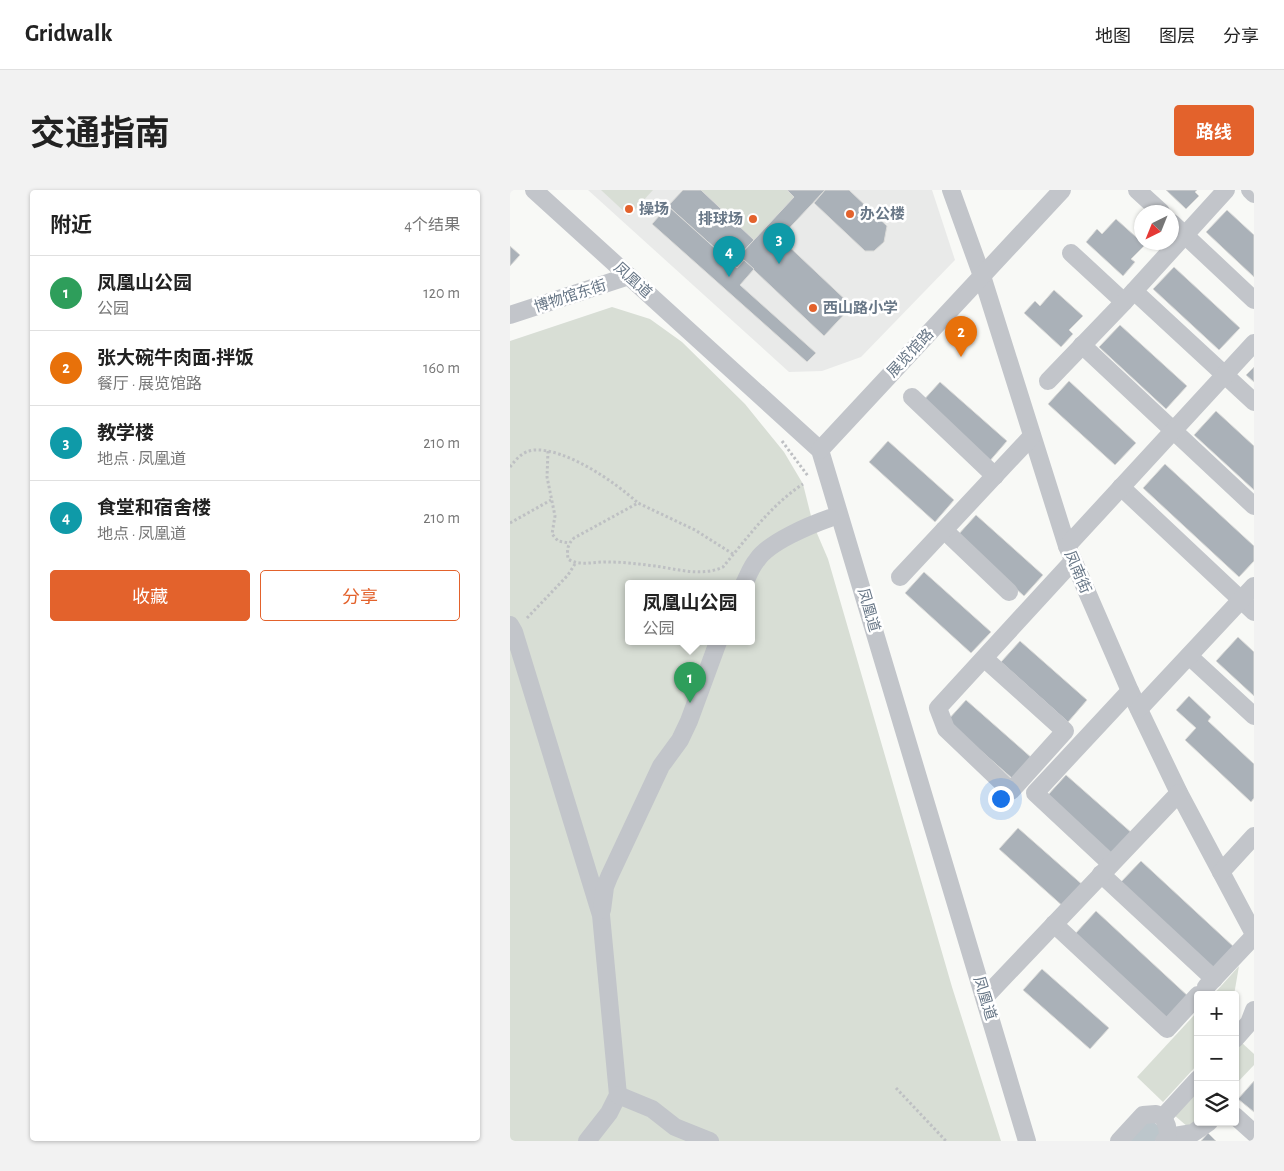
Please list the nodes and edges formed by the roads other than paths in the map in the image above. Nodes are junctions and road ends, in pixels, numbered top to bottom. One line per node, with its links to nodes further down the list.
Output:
1 (534, 190): 12 (street, 凤凰道)
2 (951, 190): 13 (street, 凤南街)
3 (1062, 190): 13 (street, 展览馆路)
4 (1137, 190): 8 (street)
5 (1226, 190): 10 (street)
6 (1250, 190): 7 (street)
7 (1254, 194)
8 (1153, 205)
9 (1179, 230): 10 (street)
10 (1185, 236): 14 (street); 15 (street)
11 (1071, 253): 14 (street)
12 (629, 276): 16 (street, 博物馆东街); 25 (street, 凤凰道)
13 (982, 276): 24 (street, 凤南街); 25 (street, 展览馆路)
14 (1129, 297): 18 (street); 19 (street)
15 (1254, 300)
16 (510, 316)
17 (1254, 343): 19 (street)
18 (1082, 345): 20 (street); 23 (street)
19 (1224, 375): 22 (street); 23 (street)
20 (1048, 381)
21 (912, 397): 26 (street)
22 (1254, 402)
23 (1173, 430): 27 (street); 28 (street)
24 (1032, 436): 26 (street); 31 (street, 凤南街)
25 (820, 450): 53 (street, 凤凰道)
26 (995, 476): 30 (street)
27 (1121, 487): 31 (street); 36 (street)
28 (1254, 506)
29 (830, 518): 33 (street)
30 (944, 530): 32 (street); 35 (street)
31 (1070, 553): 40 (street); 41 (street, 凤南街)
32 (900, 577)
33 (746, 580)
34 (1254, 586): 36 (street)
35 (1009, 592)
36 (1248, 606): 39 (street)
37 (512, 628): 48 (street)
38 (717, 645): 48 (street)
39 (1189, 656): 42 (street); 43 (street)
40 (985, 659): 40 (street)
41 (1130, 691): 42 (street, 凤南街); 46 (street)
42 (1139, 709): 44 (street, 凤南街)
43 (1254, 716)
44 (1179, 793): 46 (street); 47 (street, 凤南街)
45 (1254, 836): 47 (street)
46 (1106, 869): 49 (street); 51 (street)
47 (1221, 872): 50 (street, 凤南街)
48 (602, 915): 58 (street)
49 (1054, 924): 53 (street); 54 (street)
50 (1254, 935): 51 (street)
51 (1214, 978): 52 (street)
52 (1202, 991)
53 (985, 997): 66 (street, 凤凰道)
54 (1194, 999)
55 (1254, 1010): 56 (street)
56 (1238, 1036)
57 (1196, 1081): 59 (street)
58 (618, 1096): 64 (street); 65 (street)
59 (1163, 1117): 63 (street); 67 (street)
60 (1239, 1120): 62 (street)
61 (1203, 1126): 63 (street)
62 (1254, 1134)
63 (1166, 1139)
64 (587, 1141)
65 (710, 1141)
66 (1027, 1141)
67 (1119, 1141)

